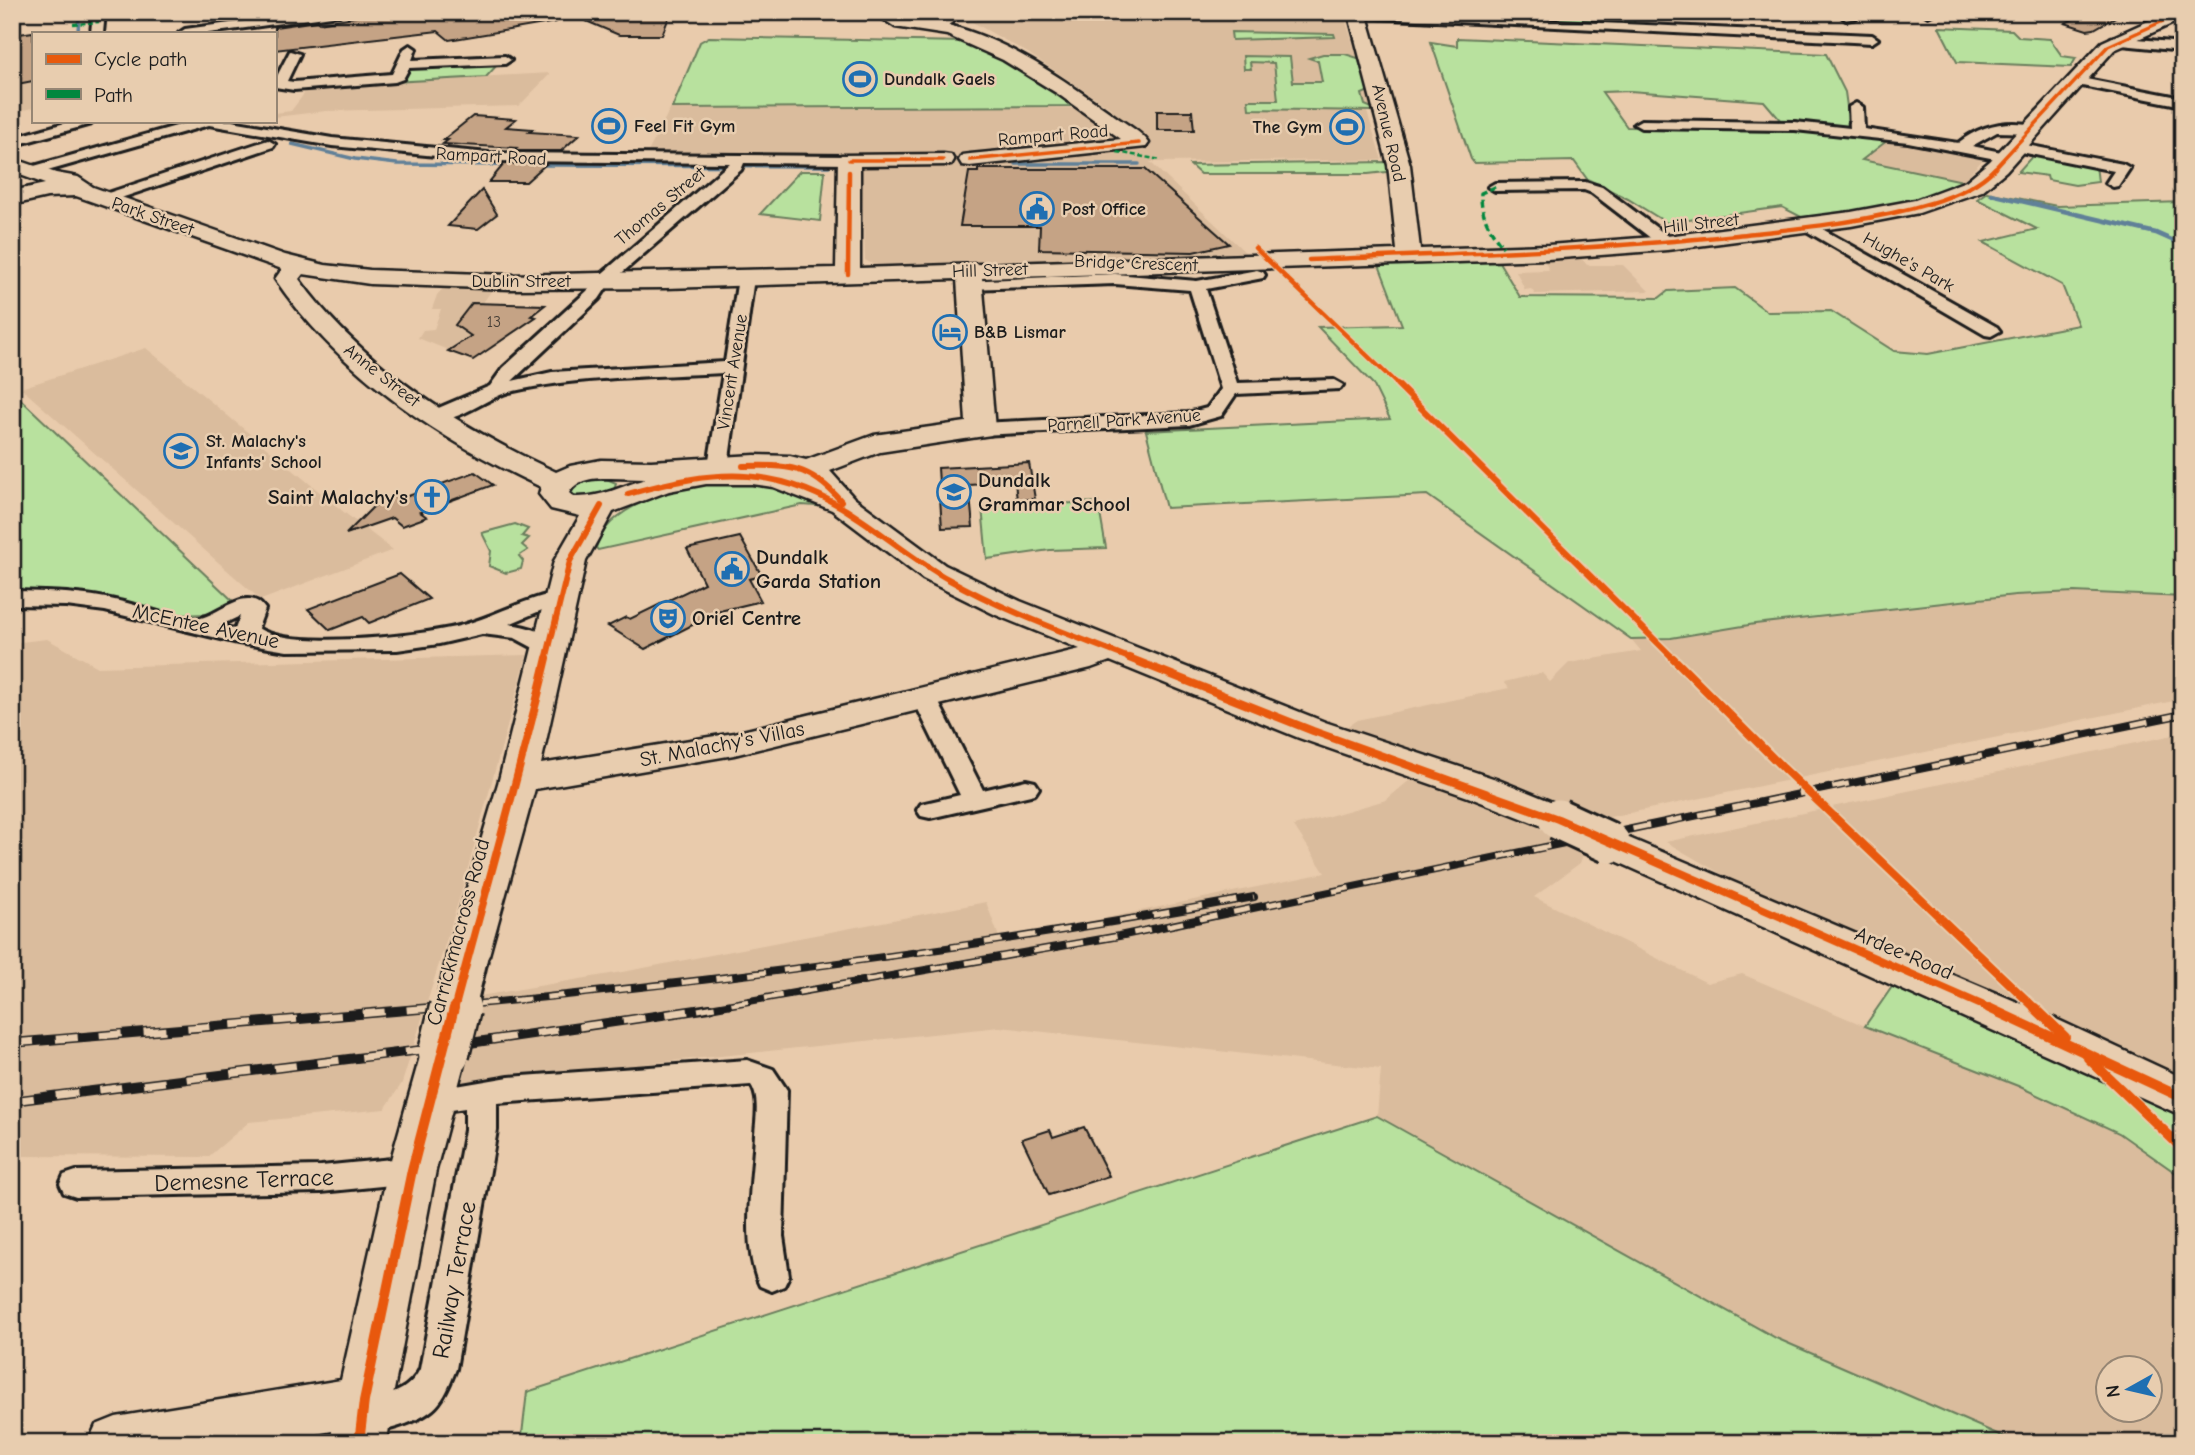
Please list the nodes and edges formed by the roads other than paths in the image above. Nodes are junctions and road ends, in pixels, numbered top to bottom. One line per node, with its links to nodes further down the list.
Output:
1 (99, 12): 11 (street)
2 (339, 12): 10 (street)
3 (893, 12): 9 (main road)
4 (1971, 12): 7 (street)
5 (2183, 12): 14 (main road)
6 (1358, 13): 13 (street); 46 (main road, Avenue Road)
7 (1992, 14)
8 (220, 15): 10 (street)
9 (951, 18): 27 (main road)
10 (225, 28): 12 (street)
11 (97, 32)
12 (194, 32)
13 (1872, 39)
14 (2115, 41): 15 (street); 21 (main road, Hill Street)
15 (2183, 47)
16 (410, 49): 18 (street)
17 (294, 54): 19 (street)
18 (404, 64): 19 (street); 20 (street)
19 (280, 70)
20 (496, 73)
21 (2076, 81): 22 (street); 29 (main road, Hill Street)
22 (2183, 102)
23 (1856, 107): 30 (street)
24 (81, 122): 31 (street)
25 (206, 122): 38 (street)
26 (215, 122): 37 (street, Rampart Road)
27 (1113, 124): 34 (main road); 34 (main road, Rampart Road)
28 (1641, 124): 30 (street)
29 (2033, 129): 33 (street); 35 (main road, Hill Street)
30 (1857, 132): 33 (street)
31 (12, 142)
32 (268, 144): 41 (street)
33 (1961, 148): 35 (street)
34 (1101, 150): 36 (main road, Rampart Road)
35 (2011, 152): 39 (street); 43 (main road, Hill Street)
36 (849, 160): 37 (street, Rampart Road); 49 (main road)
37 (737, 163): 53 (street, Thomas Street)
38 (32, 177): 41 (main road, Park Street); 42 (main road, Park Street)
39 (2113, 183)
40 (1494, 187): 44 (street)
41 (94, 196): 48 (main road, Park Street)
42 (12, 198)
43 (1808, 226): 44 (main road, Hill Street); 55 (street, Hughe's Park)
44 (1667, 243): 47 (main road, Hill Street)
45 (1503, 247): 47 (street)
46 (1408, 248): 47 (main road, Hill Street); 51 (main road, Hill Street)
47 (1579, 250)
48 (297, 265): 53 (main road, Dublin Street); 60 (main road, Anne Street)
49 (849, 265): 51 (main road, Hill Street); 52 (main road, Hill Street)
50 (1257, 275): 54 (street, Bridge Crescent)
51 (970, 277): 54 (street, Bridge Crescent); 61 (main road)
52 (746, 278): 53 (main road, Dublin Street); 56 (street, Vincent Avenue)
53 (603, 281): 59 (street, Thomas Street)
54 (1197, 286): 58 (street)
55 (1991, 331)
56 (733, 367): 59 (street); 63 (street, Vincent Avenue)
57 (1334, 385): 58 (street)
58 (1230, 389): 61 (street, Parnell Park Avenue)
59 (496, 390): 60 (street)
60 (436, 416): 66 (main road, Anne Street)
61 (973, 430): 62 (street); 65 (main road)
62 (1095, 445)
63 (718, 466): 64 (main road); 65 (main road)
64 (607, 470): 66 (main road); 67 (main road)
65 (793, 474): 67 (main road); 75 (main road, Ardee Road)
66 (560, 494): 67 (main road); 68 (main road)
67 (615, 500): 68 (main road)
68 (570, 561): 70 (main road, Carrickmacross Road)
69 (12, 598): 72 (street, McEntee Avenue)
70 (561, 599): 71 (street, McEntee Avenue); 74 (main road, Carrickmacross Road)
71 (481, 627): 73 (street, McEntee Avenue); 74 (street)
72 (198, 628): 73 (street, McEntee Avenue); 73 (street)
73 (260, 640)
74 (551, 648): 77 (main road, Carrickmacross Road)
75 (1107, 648): 76 (main road, St. Malachy's Villas); 83 (main road, Ardee Road, bridge)
76 (925, 699): 77 (main road, St. Malachy's Villas); 79 (street)
77 (518, 780): 82 (main road, Carrickmacross Road, bridge)
78 (1026, 788): 79 (street)
79 (975, 800): 80 (street)
80 (930, 810)
81 (481, 1093): 82 (street); 86 (street); 87 (street, Railway Terrace)
82 (433, 1098): 84 (main road, Carrickmacross Road)
83 (2183, 1098)
84 (412, 1170): 85 (street, Demesne Terrace); 87 (main road)
85 (76, 1184)
86 (772, 1276)
87 (361, 1421): 88 (main road)
88 (116, 1443)

